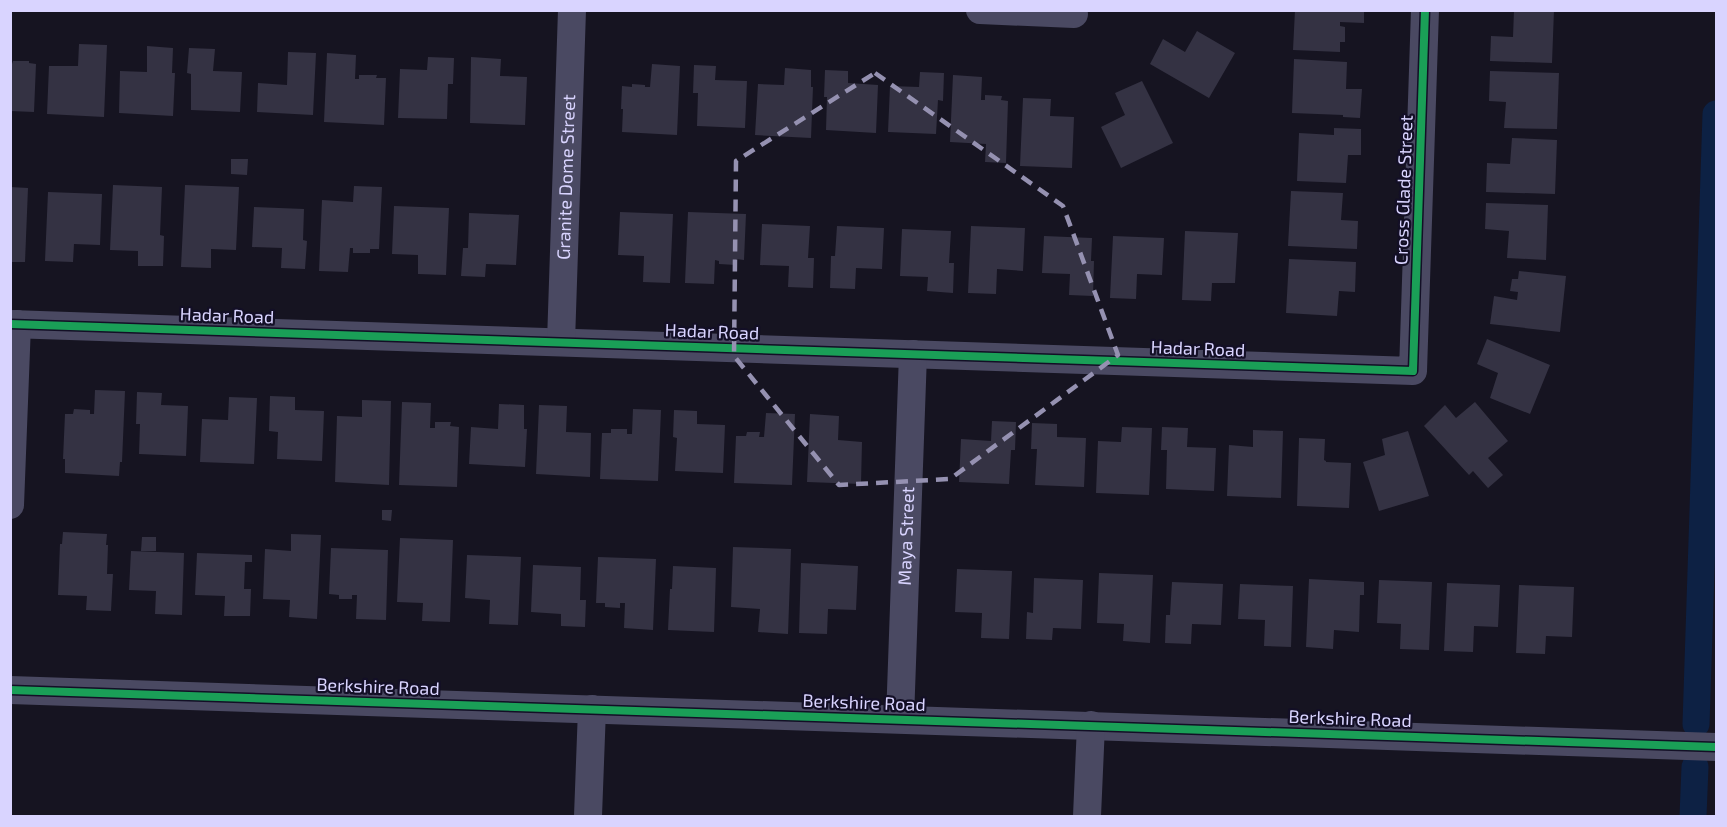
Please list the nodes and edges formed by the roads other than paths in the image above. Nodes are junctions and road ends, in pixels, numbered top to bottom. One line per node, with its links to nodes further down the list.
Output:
1 (572, 10): 6 (street, Granite Dome Street)
2 (980, 10): 4 (street)
3 (1425, 10): 8 (street, Cross Glade Street)
4 (1074, 14)
5 (14, 324): 6 (street, Hadar Road); 9 (street)
6 (561, 342): 7 (street, Hadar Road)
7 (913, 354): 8 (street, Hadar Road); 12 (street, Maya Street)
8 (1413, 371)
9 (10, 505)
10 (10, 690): 11 (street, Berkshire Road)
11 (592, 709): 12 (street, Berkshire Road); 15 (street)
12 (900, 719): 13 (street, Berkshire Road)
13 (1091, 725): 14 (street, Berkshire Road); 16 (street)
14 (1716, 747)
15 (588, 816)
16 (1087, 816)

